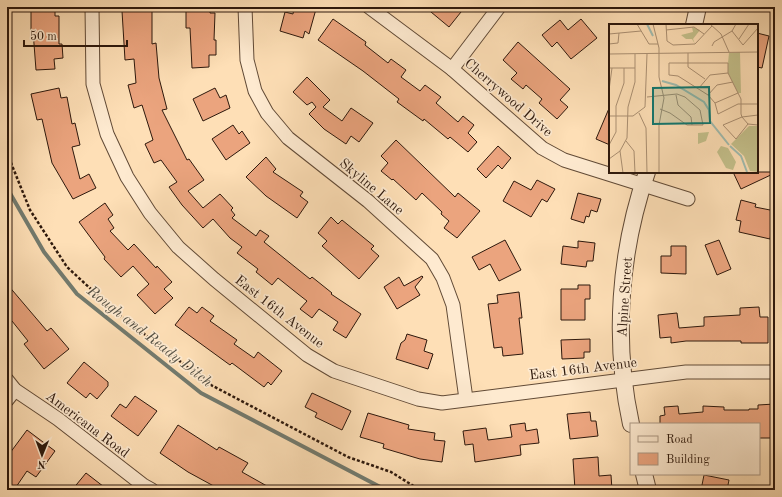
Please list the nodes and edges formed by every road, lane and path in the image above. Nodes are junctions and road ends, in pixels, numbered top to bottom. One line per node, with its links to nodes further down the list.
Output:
1 (92, 7): 16 (street, East 16th Avenue)
2 (245, 7): 16 (street, Skyline Lane)
3 (369, 7): 7 (street, Cherrywood Drive)
4 (499, 7): 7 (street)
5 (698, 7): 6 (street)
6 (694, 24)
7 (452, 69): 9 (street, Cherrywood Drive)
8 (7, 153): 20 (path)
9 (609, 170)
10 (622, 173): 11 (street, Cherrywood Drive)
11 (644, 178): 12 (street, Cherrywood Drive); 14 (street, Alpine Street)
12 (688, 199)
13 (775, 372): 14 (street, East 16th Avenue)
14 (623, 380): 16 (street, East 16th Avenue); 17 (street, Alpine Street)
15 (10, 390): 19 (street, Americana Road)
16 (466, 399)
17 (631, 423)
18 (644, 475): 21 (street)
19 (145, 488)
20 (420, 490)
21 (648, 490)

